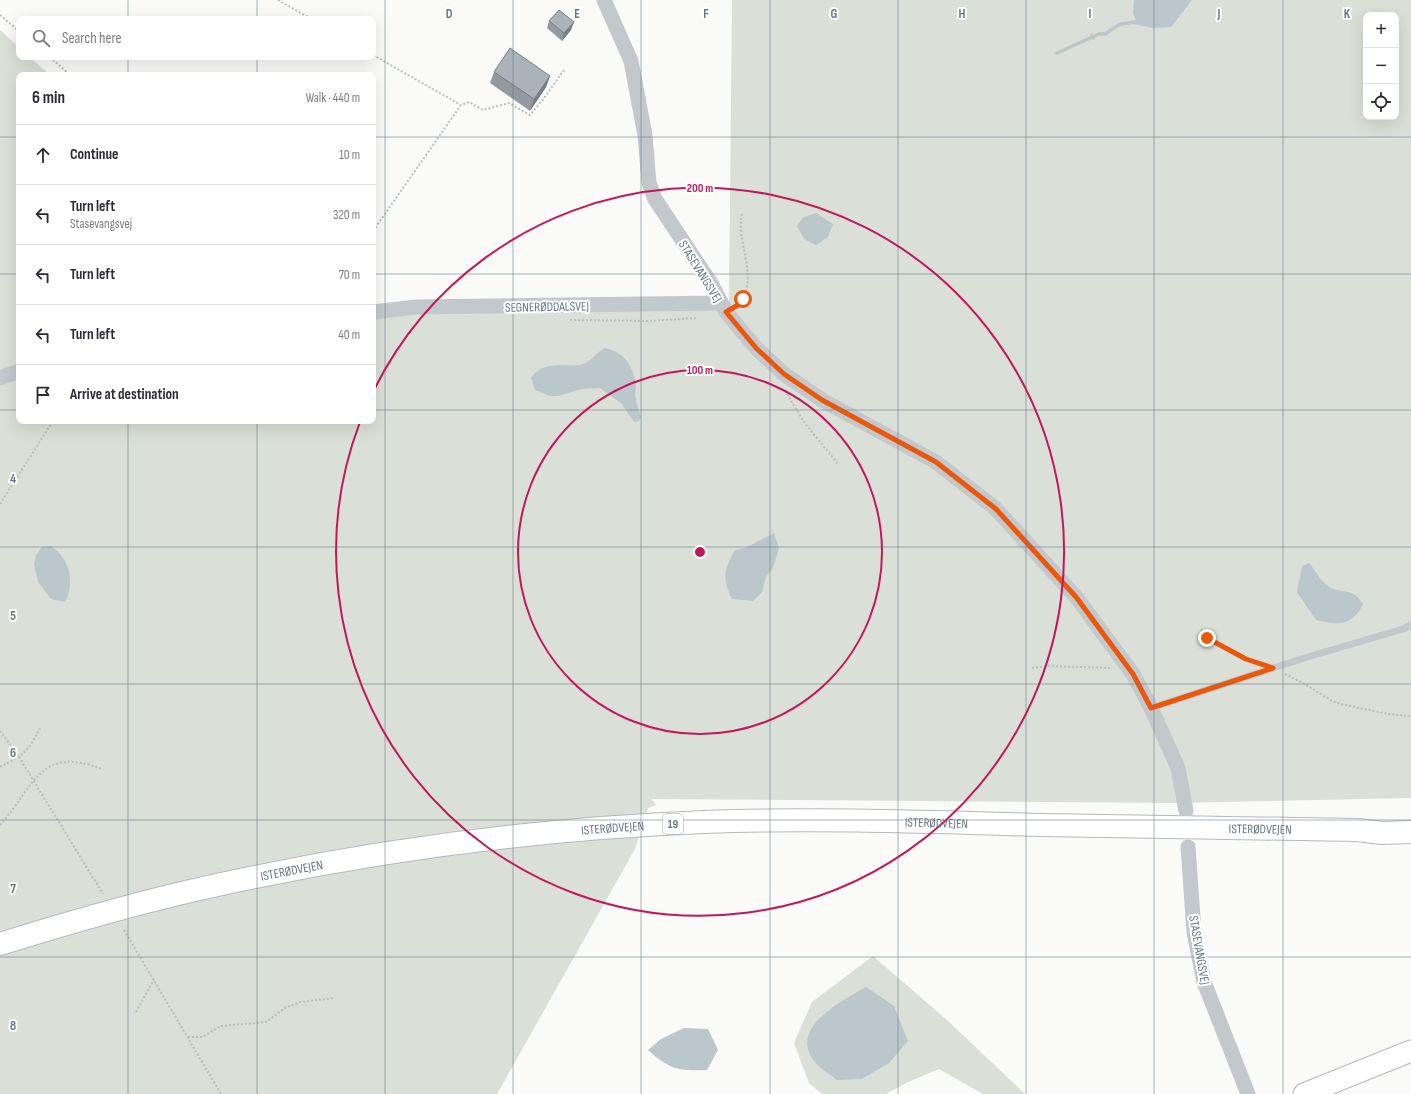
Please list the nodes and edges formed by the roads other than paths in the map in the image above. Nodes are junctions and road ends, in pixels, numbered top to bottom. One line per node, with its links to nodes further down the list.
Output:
1 (604, 0): 2 (street, STASEVANGSVEJ)
2 (723, 307): 3 (street, SEGNERØDDALSVEJ); 7 (street, STASEVANGSVEJ)
3 (376, 312)
4 (16, 372): 5 (street)
5 (0, 378)
6 (1411, 625): 7 (lane)
7 (1151, 708): 8 (street, STASEVANGSVEJ)
8 (1186, 811)
9 (1411, 824): 10 (highway, ISTERØDVEJEN / 19)
10 (1358, 830): 11 (highway, ISTERØDVEJEN / 19); 13 (highway, ISTERØDVEJEN / 19)
11 (1411, 832)
12 (1188, 847): 15 (street, STASEVANGSVEJ)
13 (0, 944)
14 (1411, 1051): 16 (street)
15 (1248, 1094)
16 (1304, 1094)

